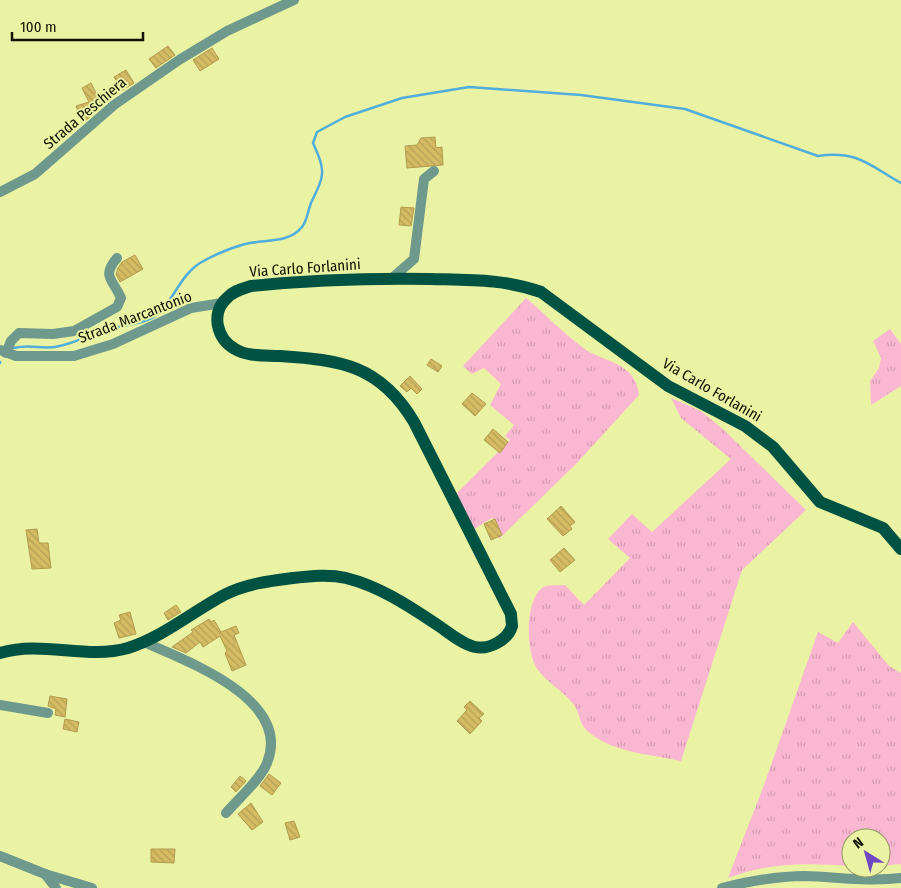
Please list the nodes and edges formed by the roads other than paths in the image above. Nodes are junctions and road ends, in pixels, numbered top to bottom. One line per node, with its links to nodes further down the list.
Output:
1 (294, 0): 3 (street, Strada Peschiera)
2 (434, 171): 5 (street)
3 (0, 192)
4 (117, 258): 7 (street)
5 (391, 278): 6 (main road, Via Carlo Forlanini); 8 (main road, Via Carlo Forlanini)
6 (222, 303): 7 (street, Strada Marcantonio); 9 (main road)
7 (3, 351)
8 (901, 549)
9 (144, 642): 10 (main road); 13 (street)
10 (0, 653)
11 (0, 705): 12 (street)
12 (48, 713)
13 (226, 813)
14 (0, 856): 15 (street)
15 (45, 874): 17 (street); 18 (street)
16 (901, 878): 19 (street)
17 (56, 888)
18 (92, 888)
19 (722, 888)

